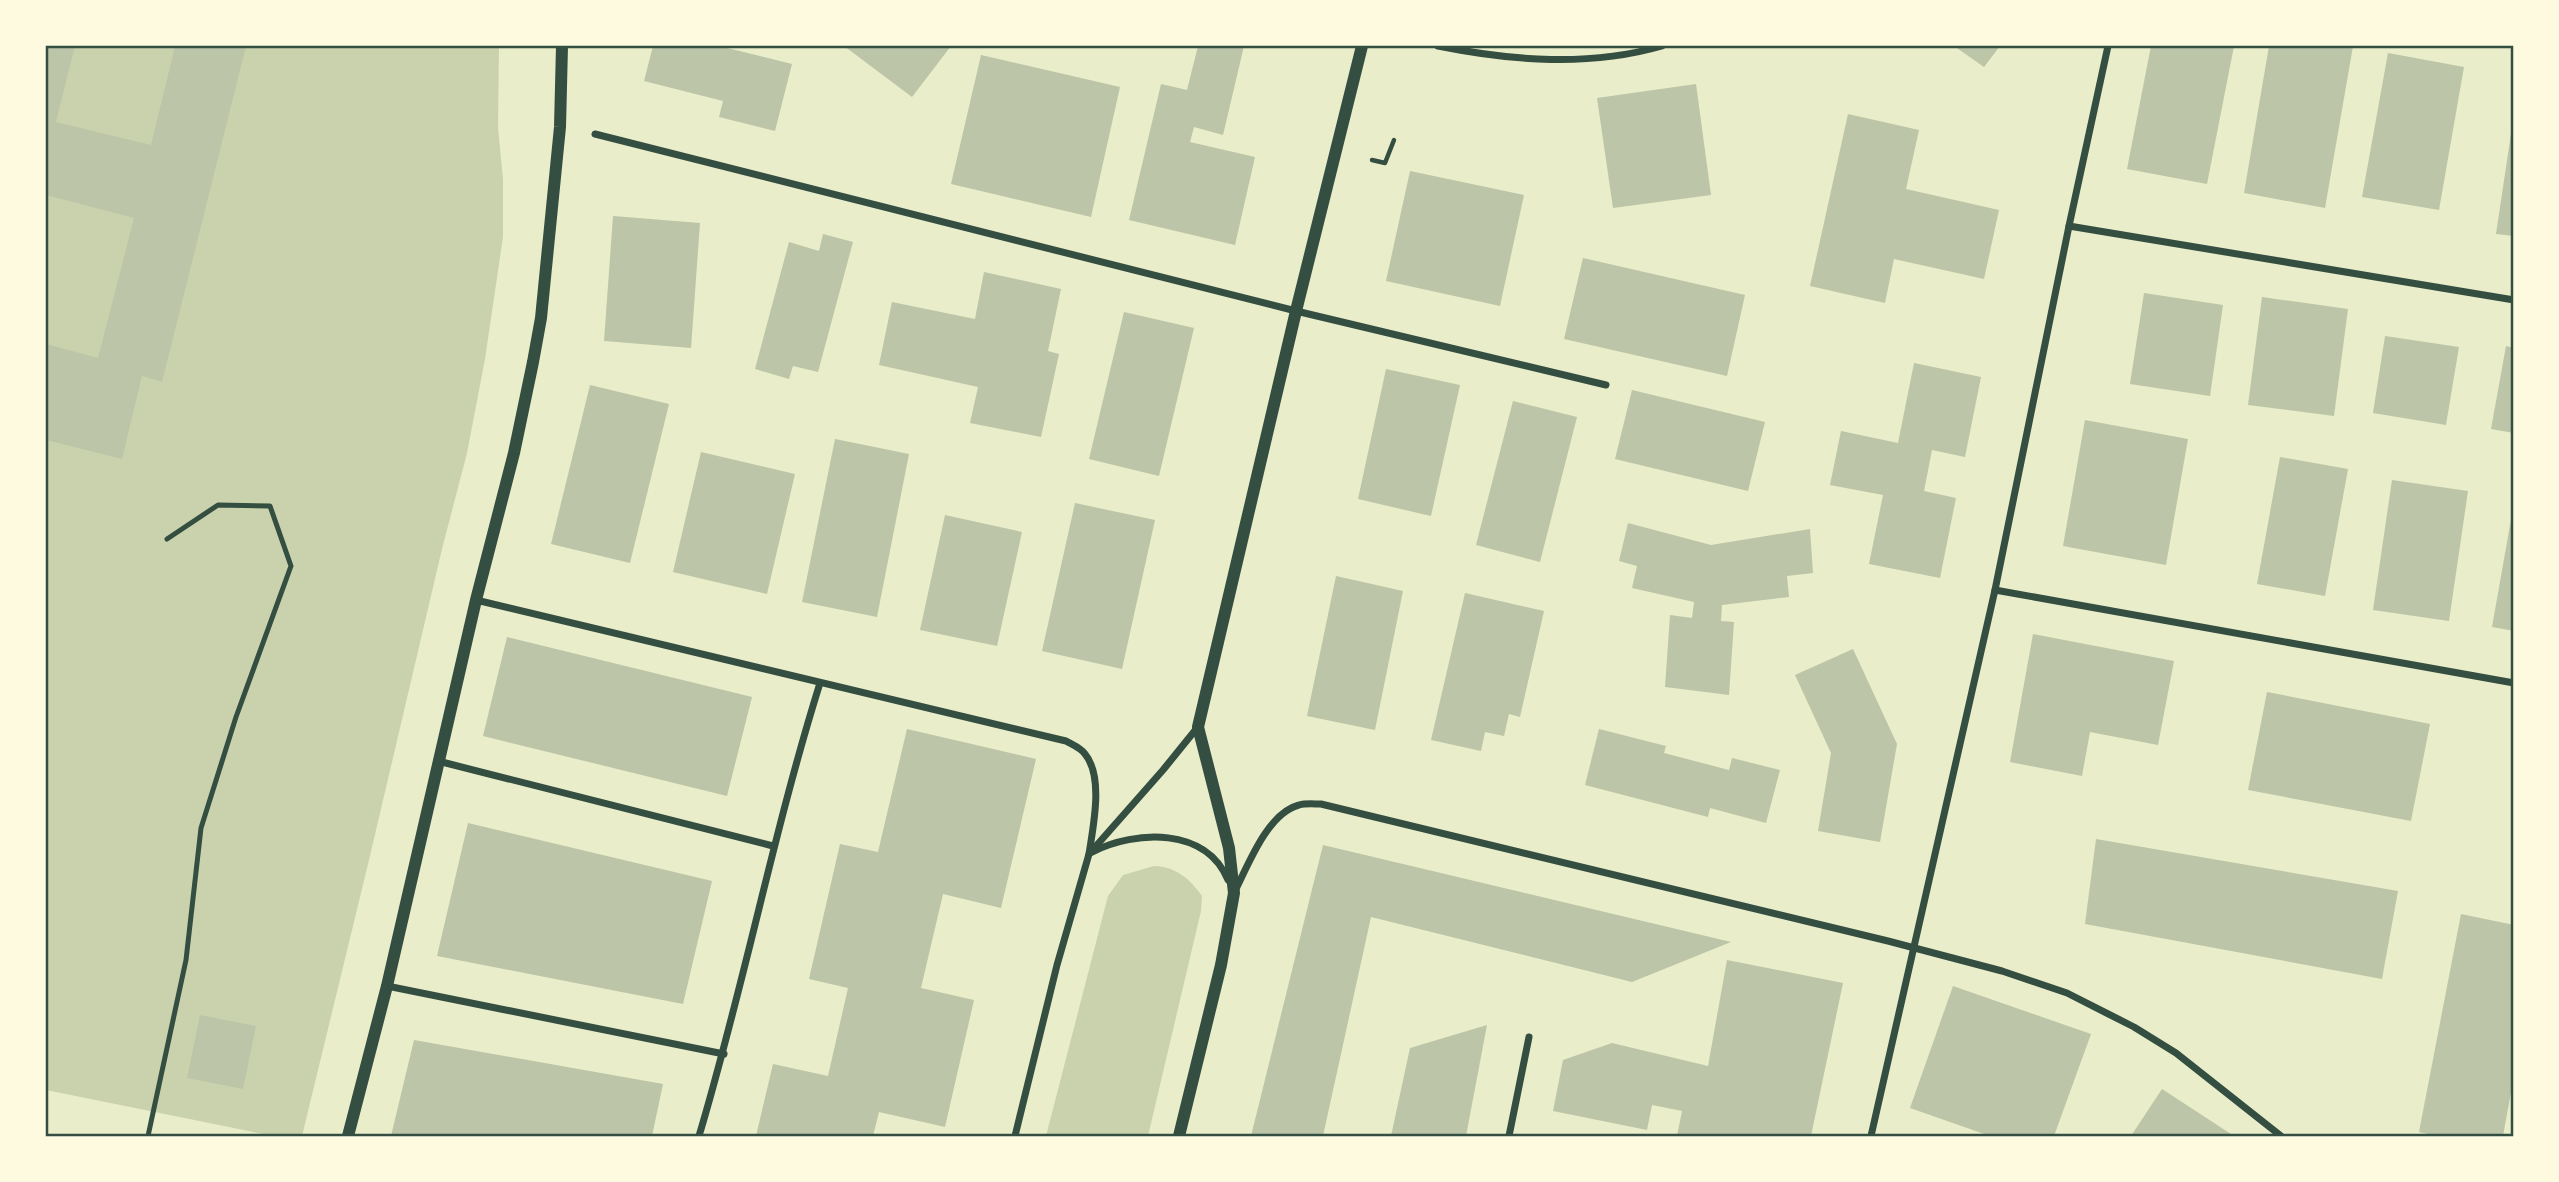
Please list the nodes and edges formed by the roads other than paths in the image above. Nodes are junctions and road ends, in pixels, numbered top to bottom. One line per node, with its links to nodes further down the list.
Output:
1 (562, 46): 13 (street)
2 (1362, 46): 9 (street)
3 (1438, 46): 4 (street)
4 (1662, 46)
5 (2108, 46): 7 (street)
6 (595, 134): 9 (street)
7 (2068, 226): 8 (street); 12 (street)
8 (2514, 300)
9 (1296, 311): 10 (street); 16 (street)
10 (1606, 385)
11 (167, 539): 25 (lane)
12 (1994, 590): 15 (street); 21 (street)
13 (476, 600): 14 (street); 17 (street)
14 (820, 683): 18 (street); 19 (street)
15 (2514, 684)
16 (1198, 727): 19 (street); 20 (street)
17 (438, 761): 18 (street); 22 (street)
18 (774, 846): 24 (street)
19 (1089, 853): 20 (street); 28 (street)
20 (1234, 893): 21 (street); 29 (street)
21 (1913, 948): 31 (street); 32 (street)
22 (387, 986): 24 (street); 26 (street)
23 (1529, 1037): 30 (street)
24 (724, 1055): 27 (street)
25 (148, 1136)
26 (348, 1136)
27 (699, 1136)
28 (1015, 1136)
29 (1179, 1136)
30 (1509, 1136)
31 (1871, 1136)
32 (2281, 1136)

